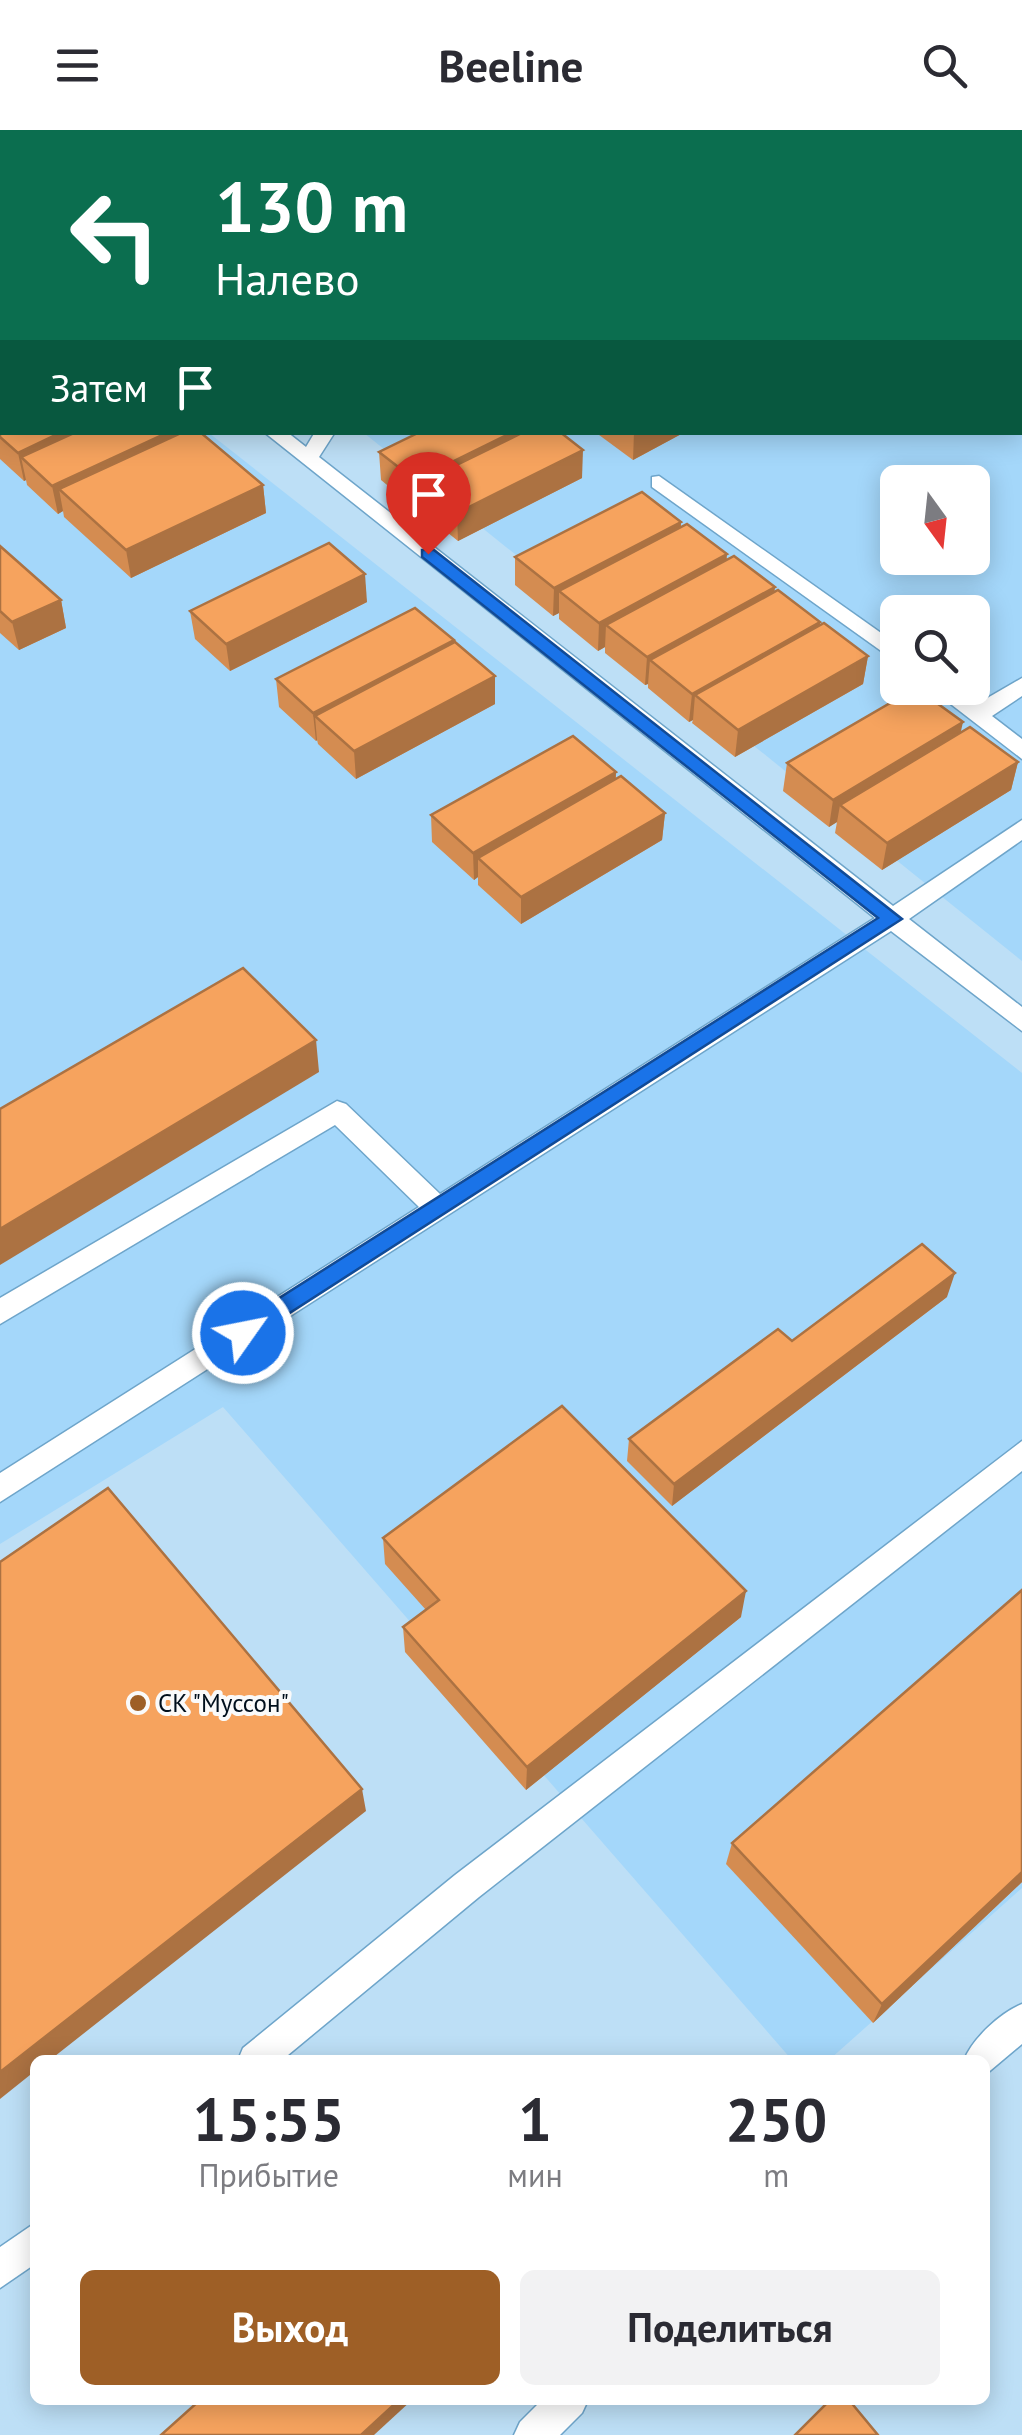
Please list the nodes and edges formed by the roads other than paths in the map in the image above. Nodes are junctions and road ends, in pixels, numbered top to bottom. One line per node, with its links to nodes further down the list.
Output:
1 (278, 435): 3 (lane)
2 (324, 435): 3 (lane)
3 (308, 459): 11 (lane)
4 (659, 482): 5 (lane)
5 (880, 643)
6 (1022, 686): 8 (lane)
7 (965, 705): 8 (lane)
8 (978, 714): 9 (lane)
9 (1022, 751)
10 (1022, 828): 11 (lane)
11 (892, 919): 12 (lane); 13 (lane)
12 (1022, 1021)
13 (438, 1209): 14 (lane); 16 (lane)
14 (0, 1312)
15 (1022, 1454): 18 (lane)
16 (0, 1489)
17 (1022, 2021): 19 (lane)
18 (261, 2055)
19 (986, 2055)
20 (30, 2245): 21 (lane)
21 (0, 2270)
22 (564, 2405): 23 (lane)
23 (534, 2435)

